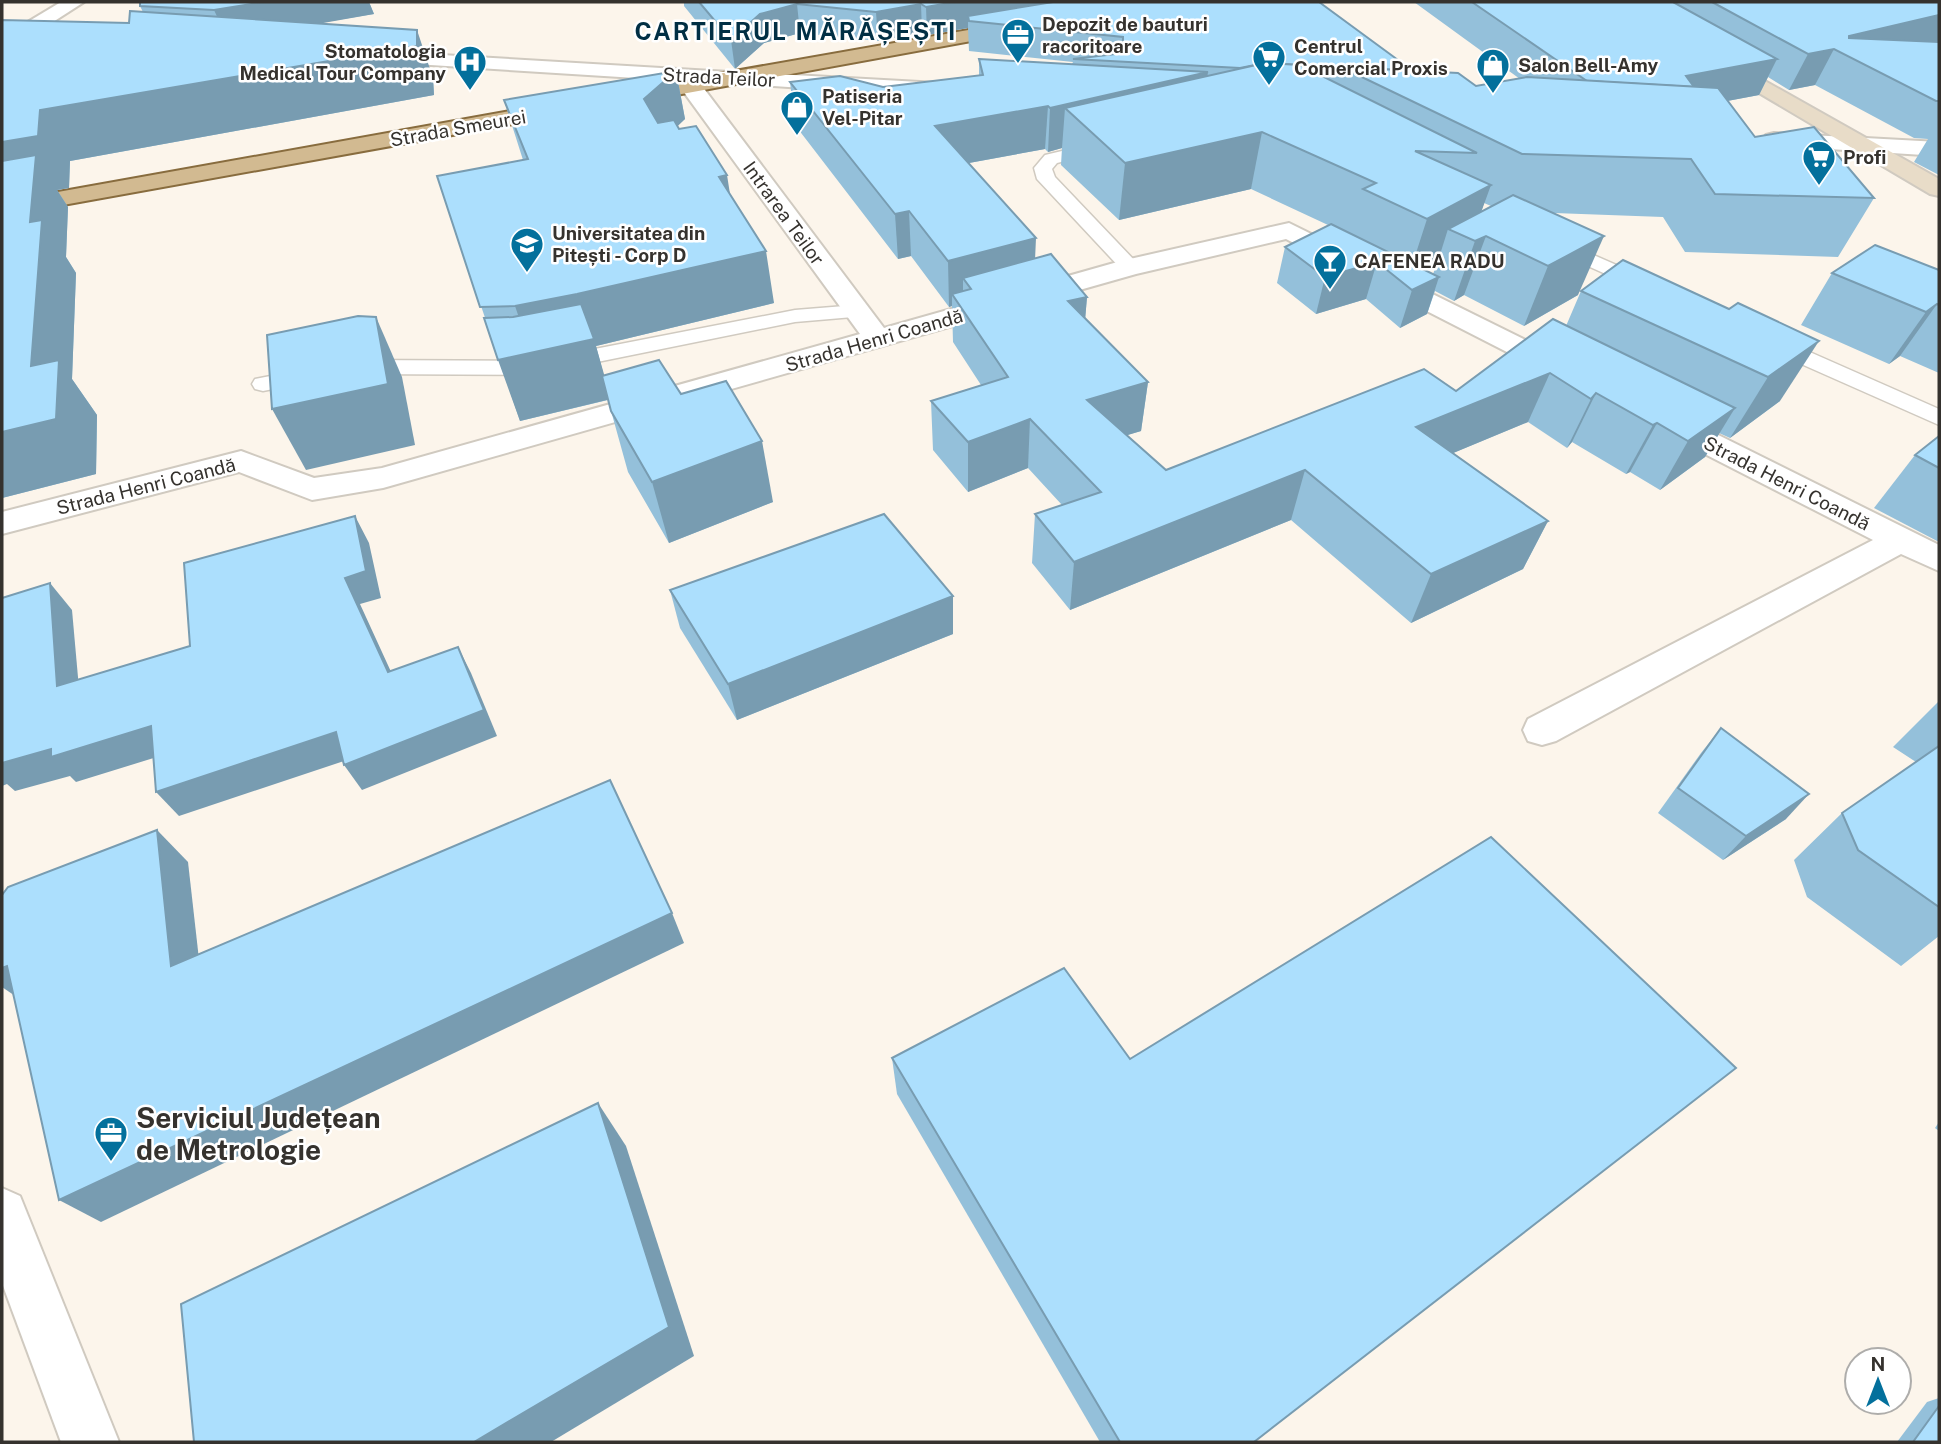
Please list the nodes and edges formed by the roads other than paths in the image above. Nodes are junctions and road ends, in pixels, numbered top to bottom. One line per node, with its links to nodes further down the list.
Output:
1 (75, 2): 3 (street)
2 (1042, 23): 7 (main road)
3 (10, 37): 4 (street)
4 (59, 38)
5 (1696, 47): 14 (main road)
6 (350, 55): 7 (street, Strada Teilor)
7 (738, 78): 8 (main road); 9 (street, Strada Teilor)
8 (691, 86): 10 (main road); 21 (street, Intrarea Teilor)
9 (961, 92)
10 (610, 101)
11 (583, 105): 17 (main road, Strada Smeurei)
12 (1750, 139): 14 (street)
13 (1113, 144): 19 (lane)
14 (1863, 145): 15 (street); 16 (main road)
15 (1939, 149)
16 (1939, 189)
17 (2, 209)
18 (1541, 239): 20 (lane)
19 (1130, 267): 23 (street, Strada Henri Coandă); 25 (street, Strada Henri Coandă)
20 (1661, 292)
21 (857, 311): 23 (street, Intrarea Teilor); 24 (lane)
22 (1750, 332): 27 (lane)
23 (878, 339): 28 (street, Strada Henri Coandă)
24 (263, 384)
25 (1591, 384)
26 (1640, 409): 29 (street, Strada Henri Coandă)
27 (1939, 418)
28 (2, 523)
29 (1900, 540): 30 (street, Strada Henri Coandă); 31 (street)
30 (1939, 559)
31 (1542, 730)
32 (2, 1214): 33 (street)
33 (90, 1442)

